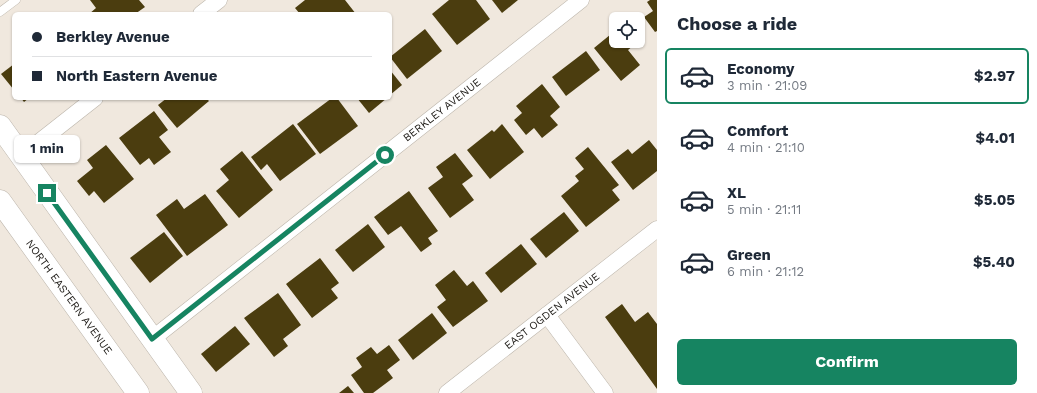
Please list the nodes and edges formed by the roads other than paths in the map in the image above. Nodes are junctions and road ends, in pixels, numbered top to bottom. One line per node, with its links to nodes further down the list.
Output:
1 (16, 0): 4 (lane)
2 (219, 0): 5 (street)
3 (581, 0): 12 (street, BERKLEY AVENUE)
4 (0, 12)
5 (204, 12)
6 (92, 100): 8 (street)
7 (0, 126): 8 (main road)
8 (20, 157): 12 (main road)
9 (0, 201): 13 (main road, NORTH EASTERN AVENUE)
10 (657, 229): 11 (street, EAST OGDEN AVENUE)
11 (547, 315): 15 (street, EAST OGDEN AVENUE); 16 (street)
12 (152, 339): 14 (main road)
13 (138, 393)
14 (191, 393)
15 (447, 393)
16 (605, 393)

